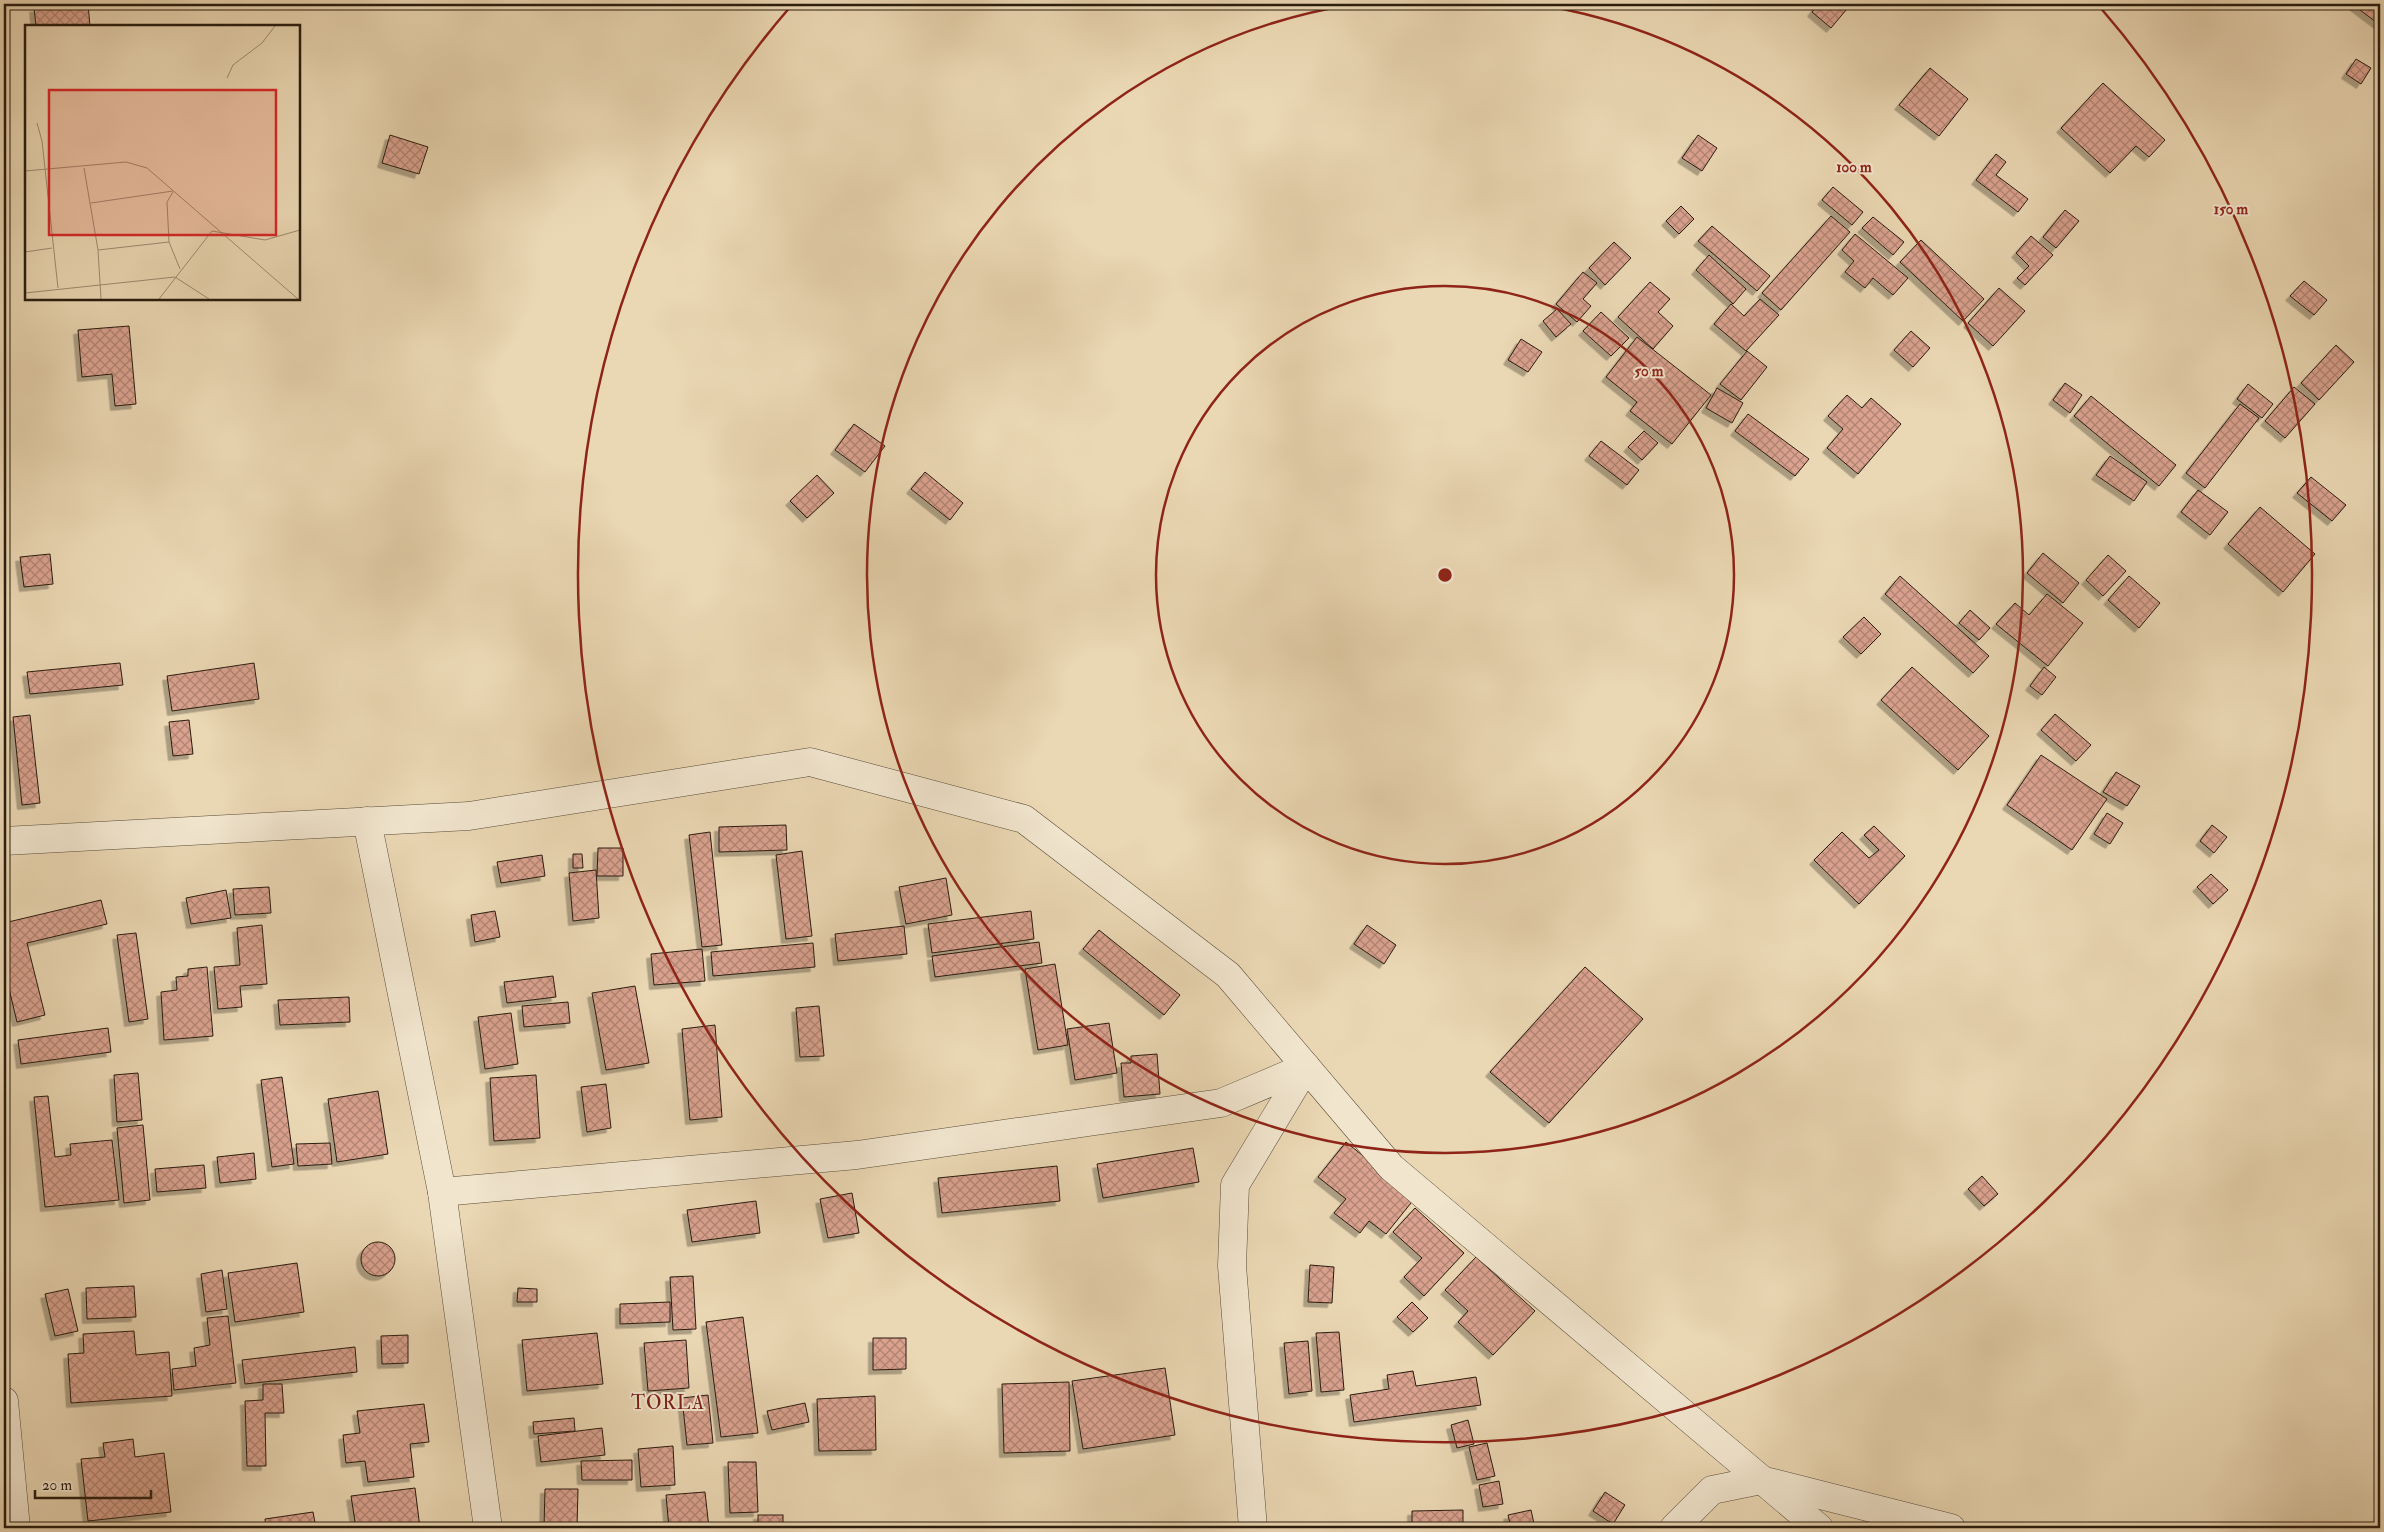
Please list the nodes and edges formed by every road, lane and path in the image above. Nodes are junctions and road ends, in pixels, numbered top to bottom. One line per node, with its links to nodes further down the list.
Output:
1 (367, 821): 2 (street); 3 (street); 4 (street)
2 (4, 841)
3 (1306, 1067): 4 (street); 6 (street); 9 (street)
4 (442, 1192): 8 (street)
5 (4, 1401): 7 (street)
6 (1761, 1480): 10 (street); 11 (street); 12 (street)
7 (16, 1528)
8 (488, 1528)
9 (1253, 1528)
10 (1674, 1528)
11 (1819, 1528)
12 (1951, 1528)

